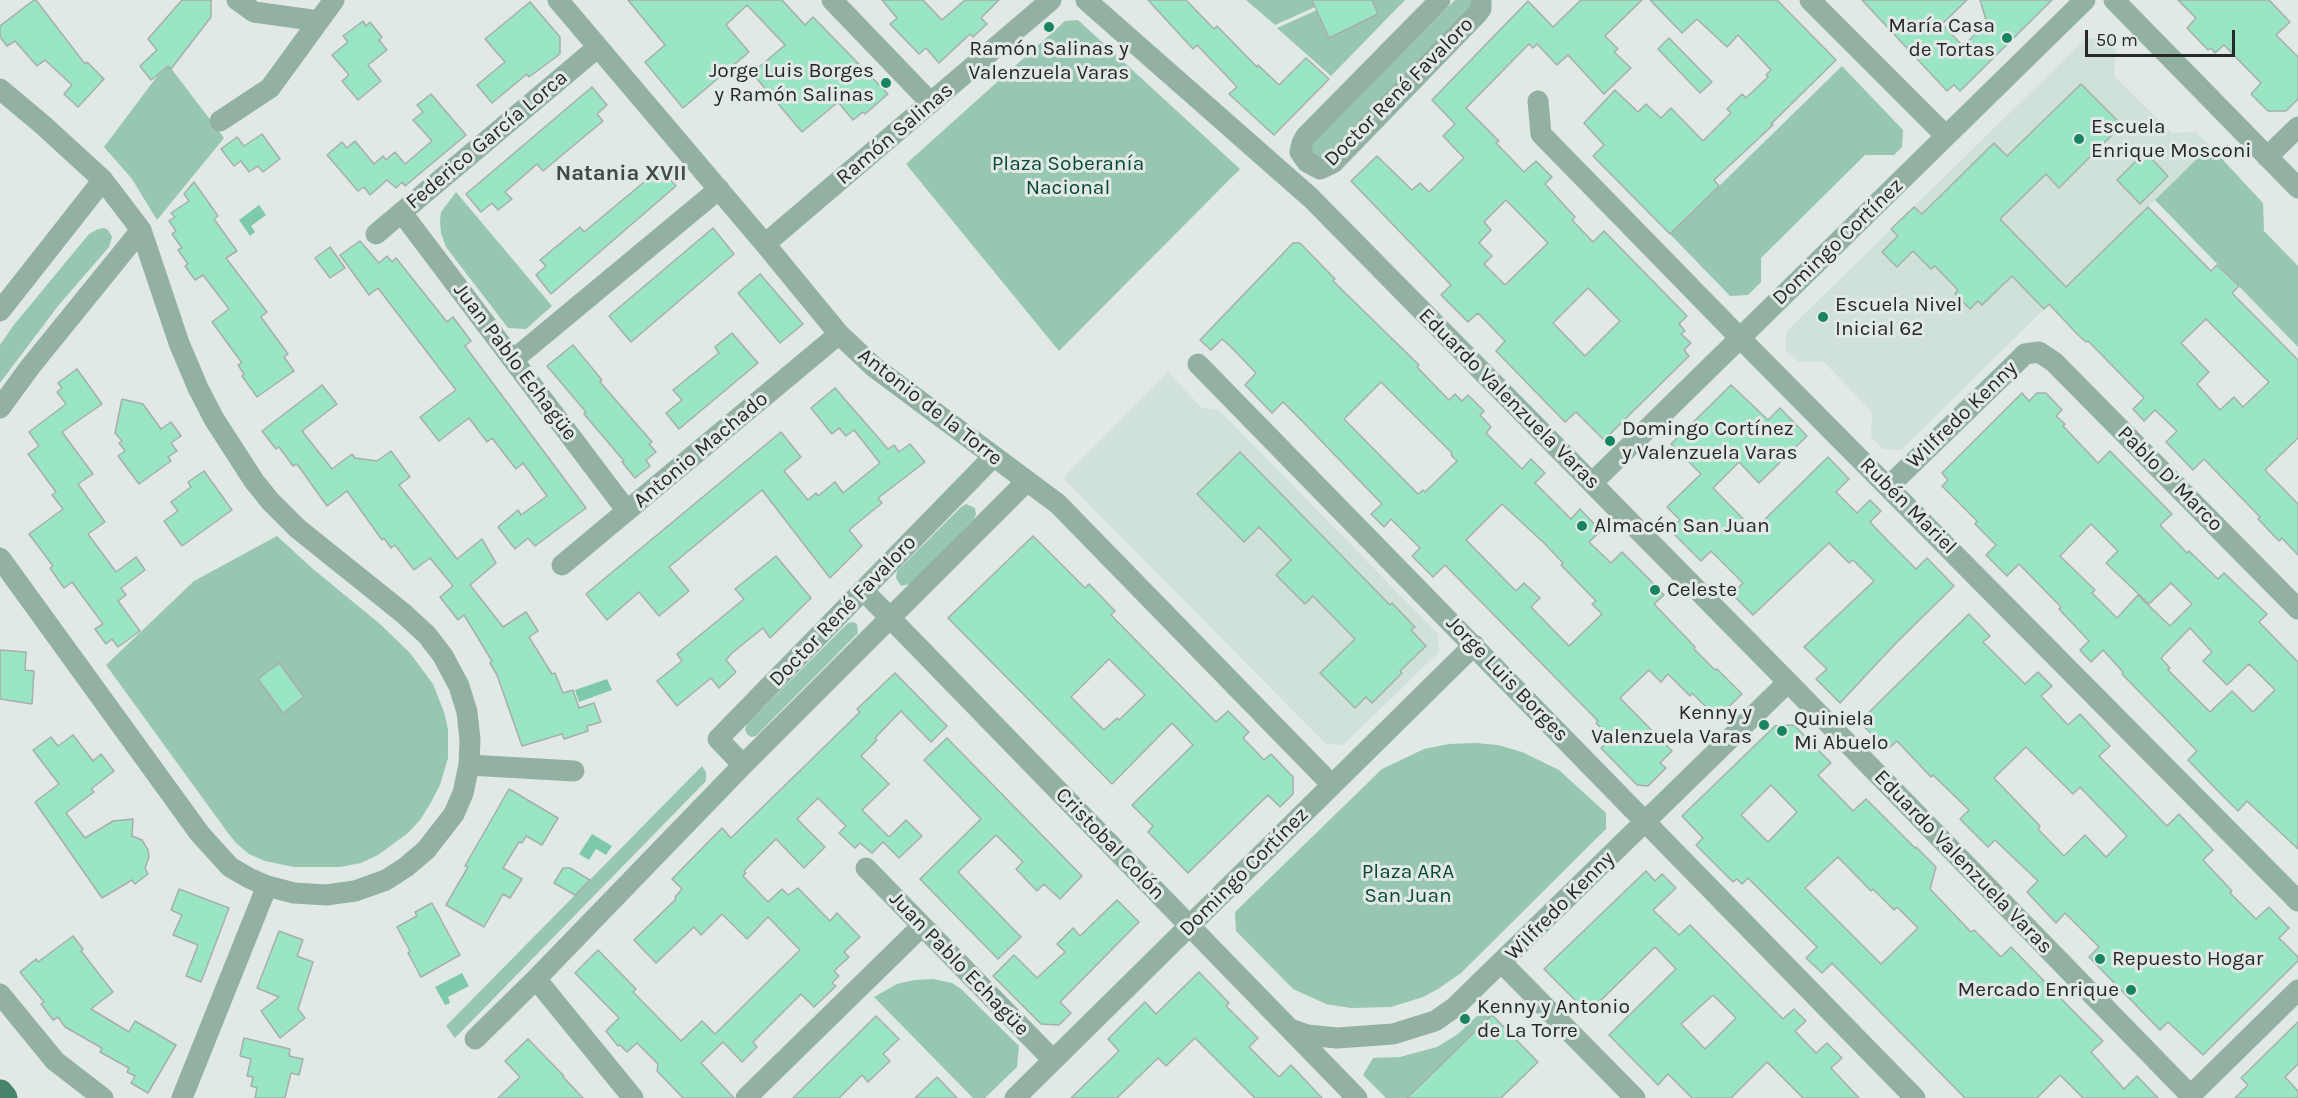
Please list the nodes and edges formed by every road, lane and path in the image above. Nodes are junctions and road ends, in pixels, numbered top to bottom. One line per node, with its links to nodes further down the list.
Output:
1 (237, 0): 12 (street)
2 (334, 0): 12 (street)
3 (558, 0): 13 (street, Antonio de la Torre)
4 (832, 0): 16 (street)
5 (1051, 0): 16 (street, Ramón Salinas)
6 (1086, 0): 23 (street, Eduardo Valenzuela Varas)
7 (1440, 0): 21 (street, Doctor René Favaloro)
8 (1480, 0): 21 (street, Doctor René Favaloro)
9 (1810, 0): 19 (street)
10 (2085, 0): 19 (street, Domingo Cortínez)
11 (2114, 0): 20 (street)
12 (319, 21): 17 (street)
13 (598, 47): 25 (street, Antonio de la Torre); 26 (street, Federico García Lorca)
14 (0, 89): 22 (street)
15 (1538, 101): 32 (street, Rubén Mariel)
16 (932, 103): 29 (street, Ramón Salinas)
17 (220, 121)
18 (2298, 127): 20 (street)
19 (1946, 136): 32 (street, Domingo Cortínez)
20 (2267, 157): 24 (street)
21 (1307, 162): 23 (street, Doctor René Favaloro)
22 (103, 180): 27 (street); 30 (street)
23 (1290, 180): 39 (street, Eduardo Valenzuela Varas)
24 (2298, 188)
25 (719, 189): 29 (street, Antonio de la Torre); 34 (street)
26 (402, 213): 28 (street, Federico García Lorca); 34 (street, Juan Pablo Echagüe)
27 (141, 231): 36 (street); 49 (street)
28 (376, 234)
29 (765, 244): 31 (street, Antonio de la Torre)
30 (0, 311)
31 (839, 334): 37 (street, Antonio de la Torre); 41 (street, Antonio Machado)
32 (1740, 338): 39 (street, Domingo Cortínez); 40 (street, Rubén Mariel)
33 (2038, 352): 40 (street, Wilfredo Kenny); 45 (street, Pablo D' Marco)
34 (513, 360): 41 (street, Juan Pablo Echagüe)
35 (1198, 364): 47 (street, Jorge Luis Borges)
36 (0, 408)
37 (993, 457): 38 (street, Antonio de la Torre); 44 (street, Doctor René Favaloro)
38 (1027, 481): 46 (street, Doctor René Favaloro); 52 (street, Antonio de la Torre)
39 (1592, 483): 48 (street, Eduardo Valenzuela Varas)
40 (1889, 486): 56 (street, Rubén Mariel)
41 (627, 511): 43 (street, Antonio Machado)
42 (0, 558): 55 (street)
43 (562, 565)
44 (863, 590): 46 (street, Cristobal Colón); 50 (street, Doctor René Favaloro)
45 (2298, 609)
46 (890, 619): 50 (street, Doctor René Favaloro); 58 (street, Cristobal Colón)
47 (1474, 645): 52 (street, Domingo Cortínez); 53 (street, Jorge Luis Borges)
48 (1788, 682): 53 (street, Wilfredo Kenny); 67 (street, Eduardo Valenzuela Varas)
49 (469, 765): 51 (street); 55 (street)
50 (743, 765): 60 (street, Doctor René Favaloro)
51 (574, 771)
52 (1332, 785): 58 (street, Domingo Cortínez)
53 (1646, 821): 59 (street, Wilfredo Kenny); 76 (street, Jorge Luis Borges)
54 (866, 868): 57 (street, Juan Pablo Echagüe)
55 (267, 886): 70 (street)
56 (2298, 901)
57 (922, 926): 65 (street, Juan Pablo Echagüe); 72 (street)
58 (1190, 926): 63 (street, Cristobal Colón); 65 (street, Domingo Cortínez)
59 (1502, 963): 63 (street, Wilfredo Kenny); 75 (street)
60 (536, 979): 64 (street, Doctor René Favaloro); 71 (street)
61 (2298, 990): 67 (street)
62 (0, 994): 69 (street)
63 (1289, 1029): 74 (street, Cristobal Colón)
64 (475, 1039)
65 (1053, 1060): 73 (street, Domingo Cortínez)
66 (0, 1093): 68 (main road)
67 (2192, 1097)
68 (4, 1098)
69 (102, 1098)
70 (182, 1098)
71 (633, 1098)
72 (747, 1098)
73 (1015, 1098)
74 (1357, 1098)
75 (1635, 1098)
76 (1916, 1098)

